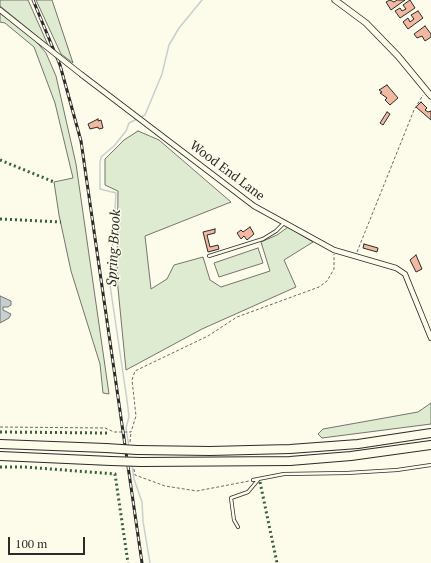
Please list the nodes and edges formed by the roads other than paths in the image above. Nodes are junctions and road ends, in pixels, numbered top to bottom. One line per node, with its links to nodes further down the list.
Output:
1 (334, 0): 3 (street)
2 (0, 10): 4 (street, Wood End Lane, bridge)
3 (431, 96)
4 (284, 222): 5 (lane); 6 (street, Wood End Lane)
5 (209, 256)
6 (431, 338)
7 (431, 433): 8 (highway, bridge)
8 (0, 444)
9 (431, 445): 10 (highway, bridge)
10 (0, 456)
11 (431, 465): 12 (lane)
12 (259, 479): 13 (lane); 14 (lane)
13 (253, 480)
14 (238, 528)

